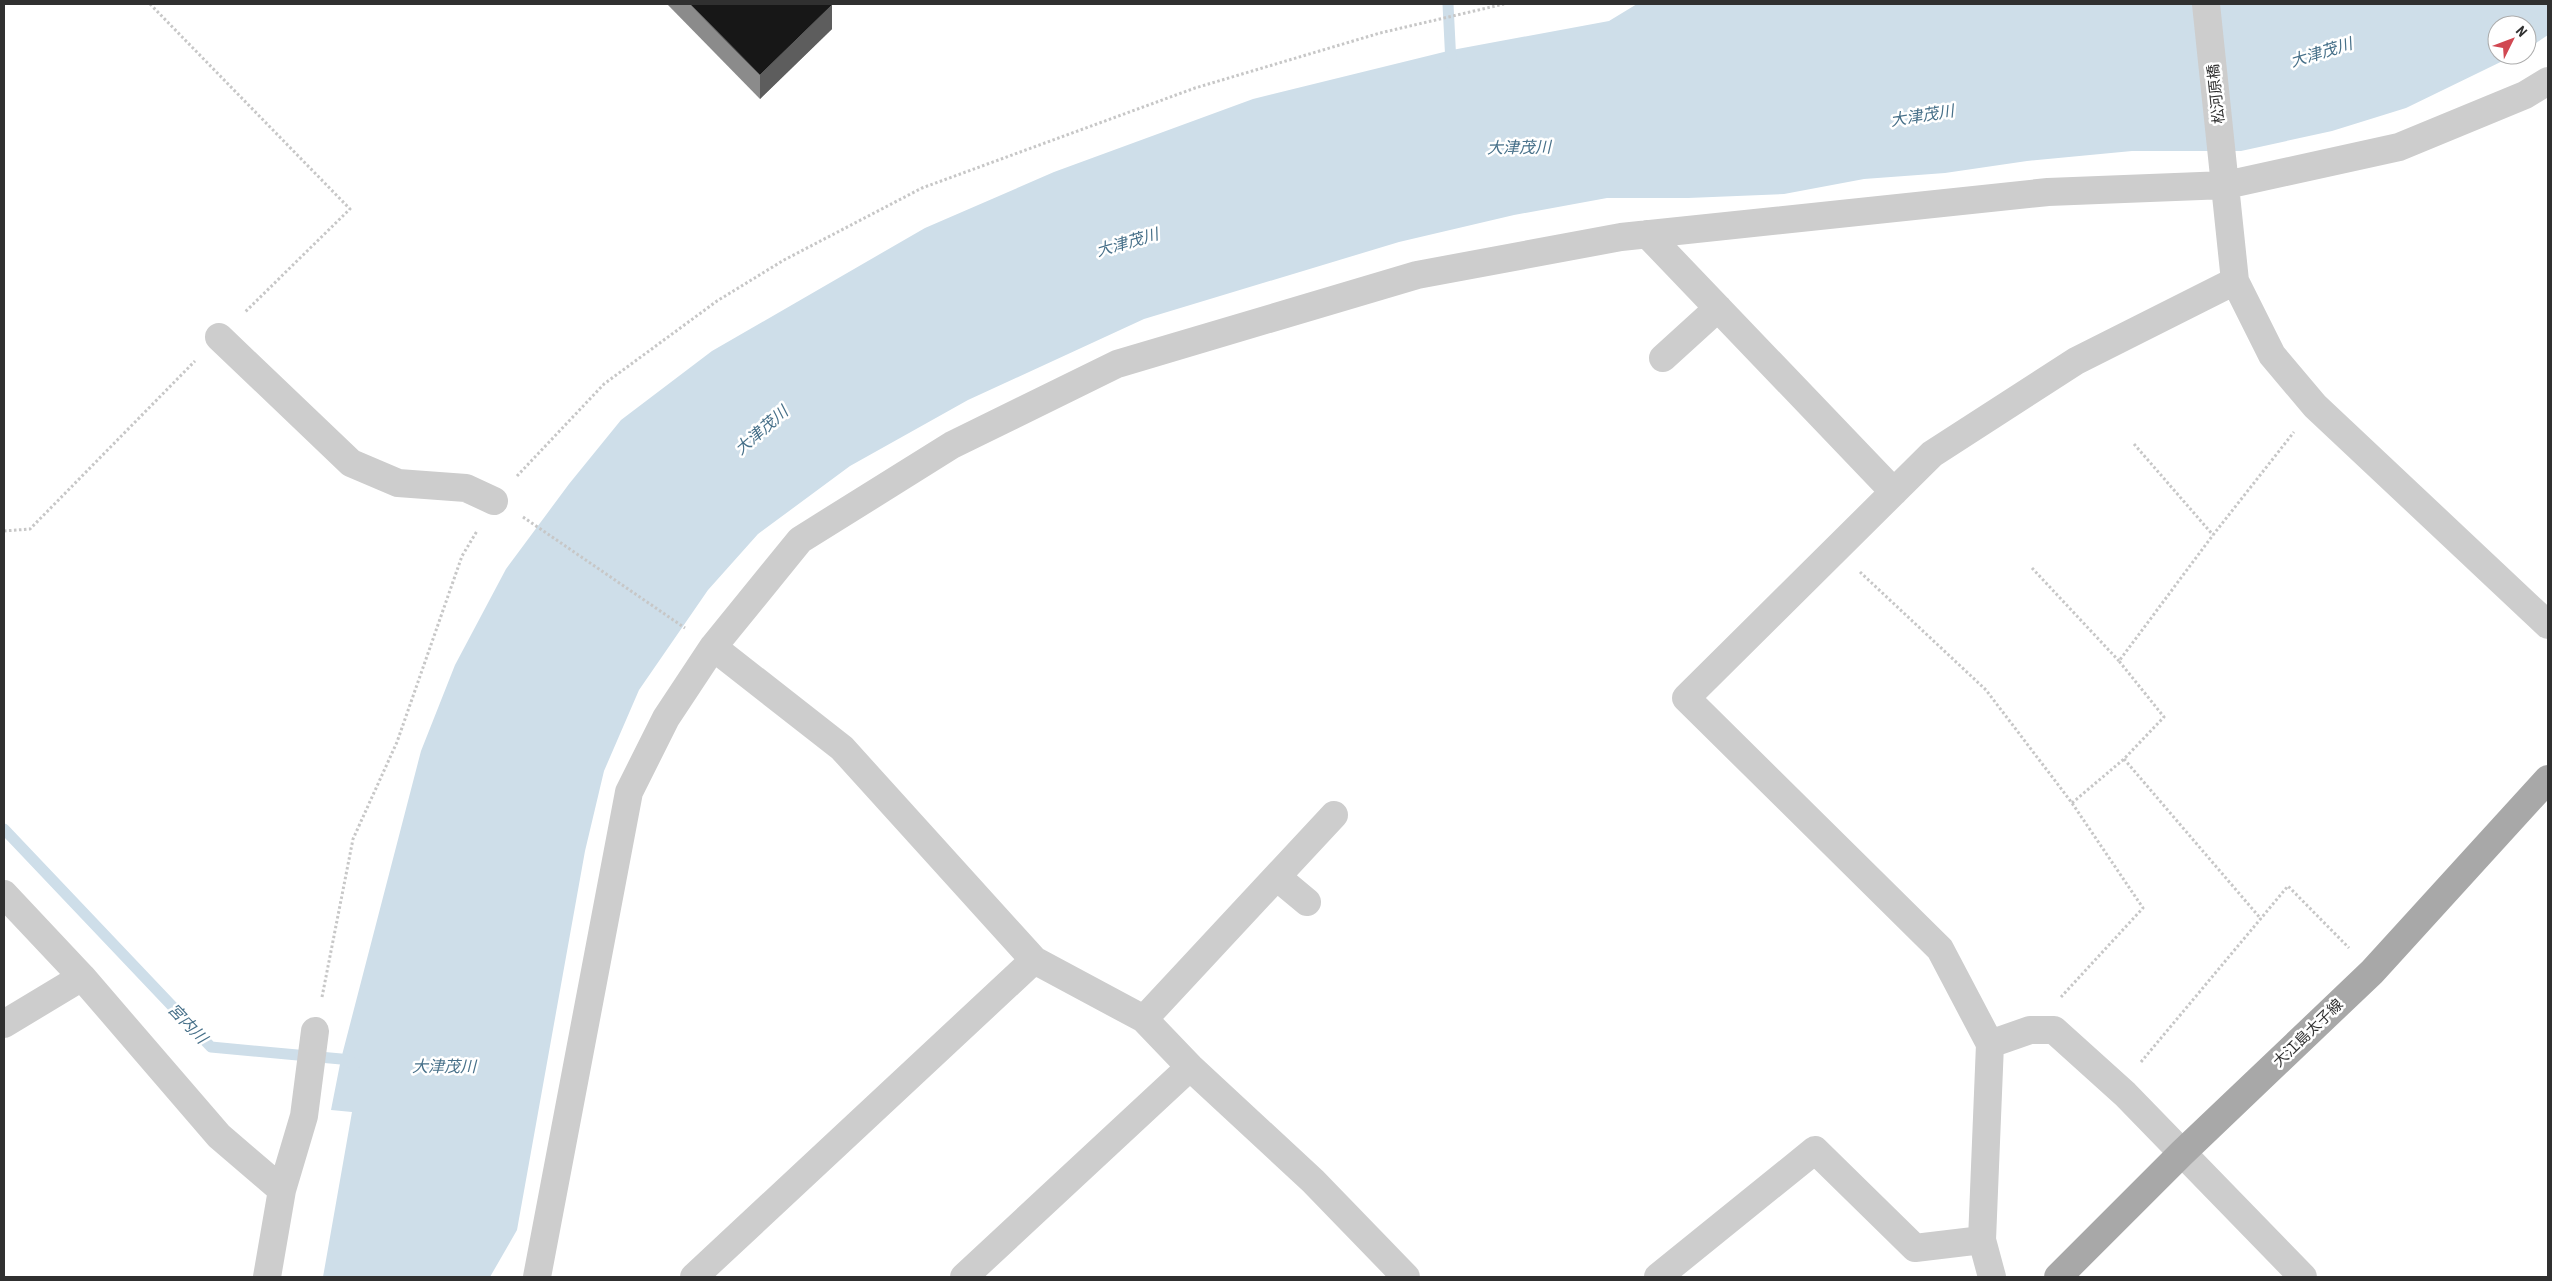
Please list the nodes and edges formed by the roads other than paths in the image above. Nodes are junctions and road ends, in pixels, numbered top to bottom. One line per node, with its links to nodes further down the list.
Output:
1 (2206, 4): 3 (street, 松河原橋)
2 (2548, 80): 3 (street)
3 (2226, 184): 4 (street); 5 (street, 松河原橋)
4 (1647, 234): 6 (street); 12 (street)
5 (2235, 280): 9 (street); 11 (street)
6 (1718, 308): 8 (street); 9 (street)
7 (219, 337): 10 (street)
8 (1663, 358)
9 (1894, 492): 23 (street)
10 (494, 501)
11 (2548, 625)
12 (703, 640): 18 (street); 28 (street)
13 (2548, 780): 25 (main road, 大江島太子線)
14 (1334, 815): 15 (street)
15 (1278, 877): 17 (street); 20 (street)
16 (4, 894): 19 (street)
17 (1307, 902)
18 (1034, 960): 20 (street); 30 (street)
19 (82, 977): 21 (street); 26 (street)
20 (1144, 1019): 24 (street)
21 (4, 1024)
22 (315, 1031): 26 (street)
23 (1990, 1044): 25 (street); 27 (street)
24 (1190, 1067): 31 (street); 32 (street)
25 (2182, 1153): 35 (main road, 大江島太子線); 36 (street)
26 (282, 1190): 29 (street)
27 (1982, 1240): 33 (street); 34 (street)
28 (544, 1272)
29 (267, 1277)
30 (694, 1277)
31 (964, 1277)
32 (1406, 1277)
33 (1658, 1277)
34 (1992, 1277)
35 (2058, 1277)
36 (2304, 1277)

